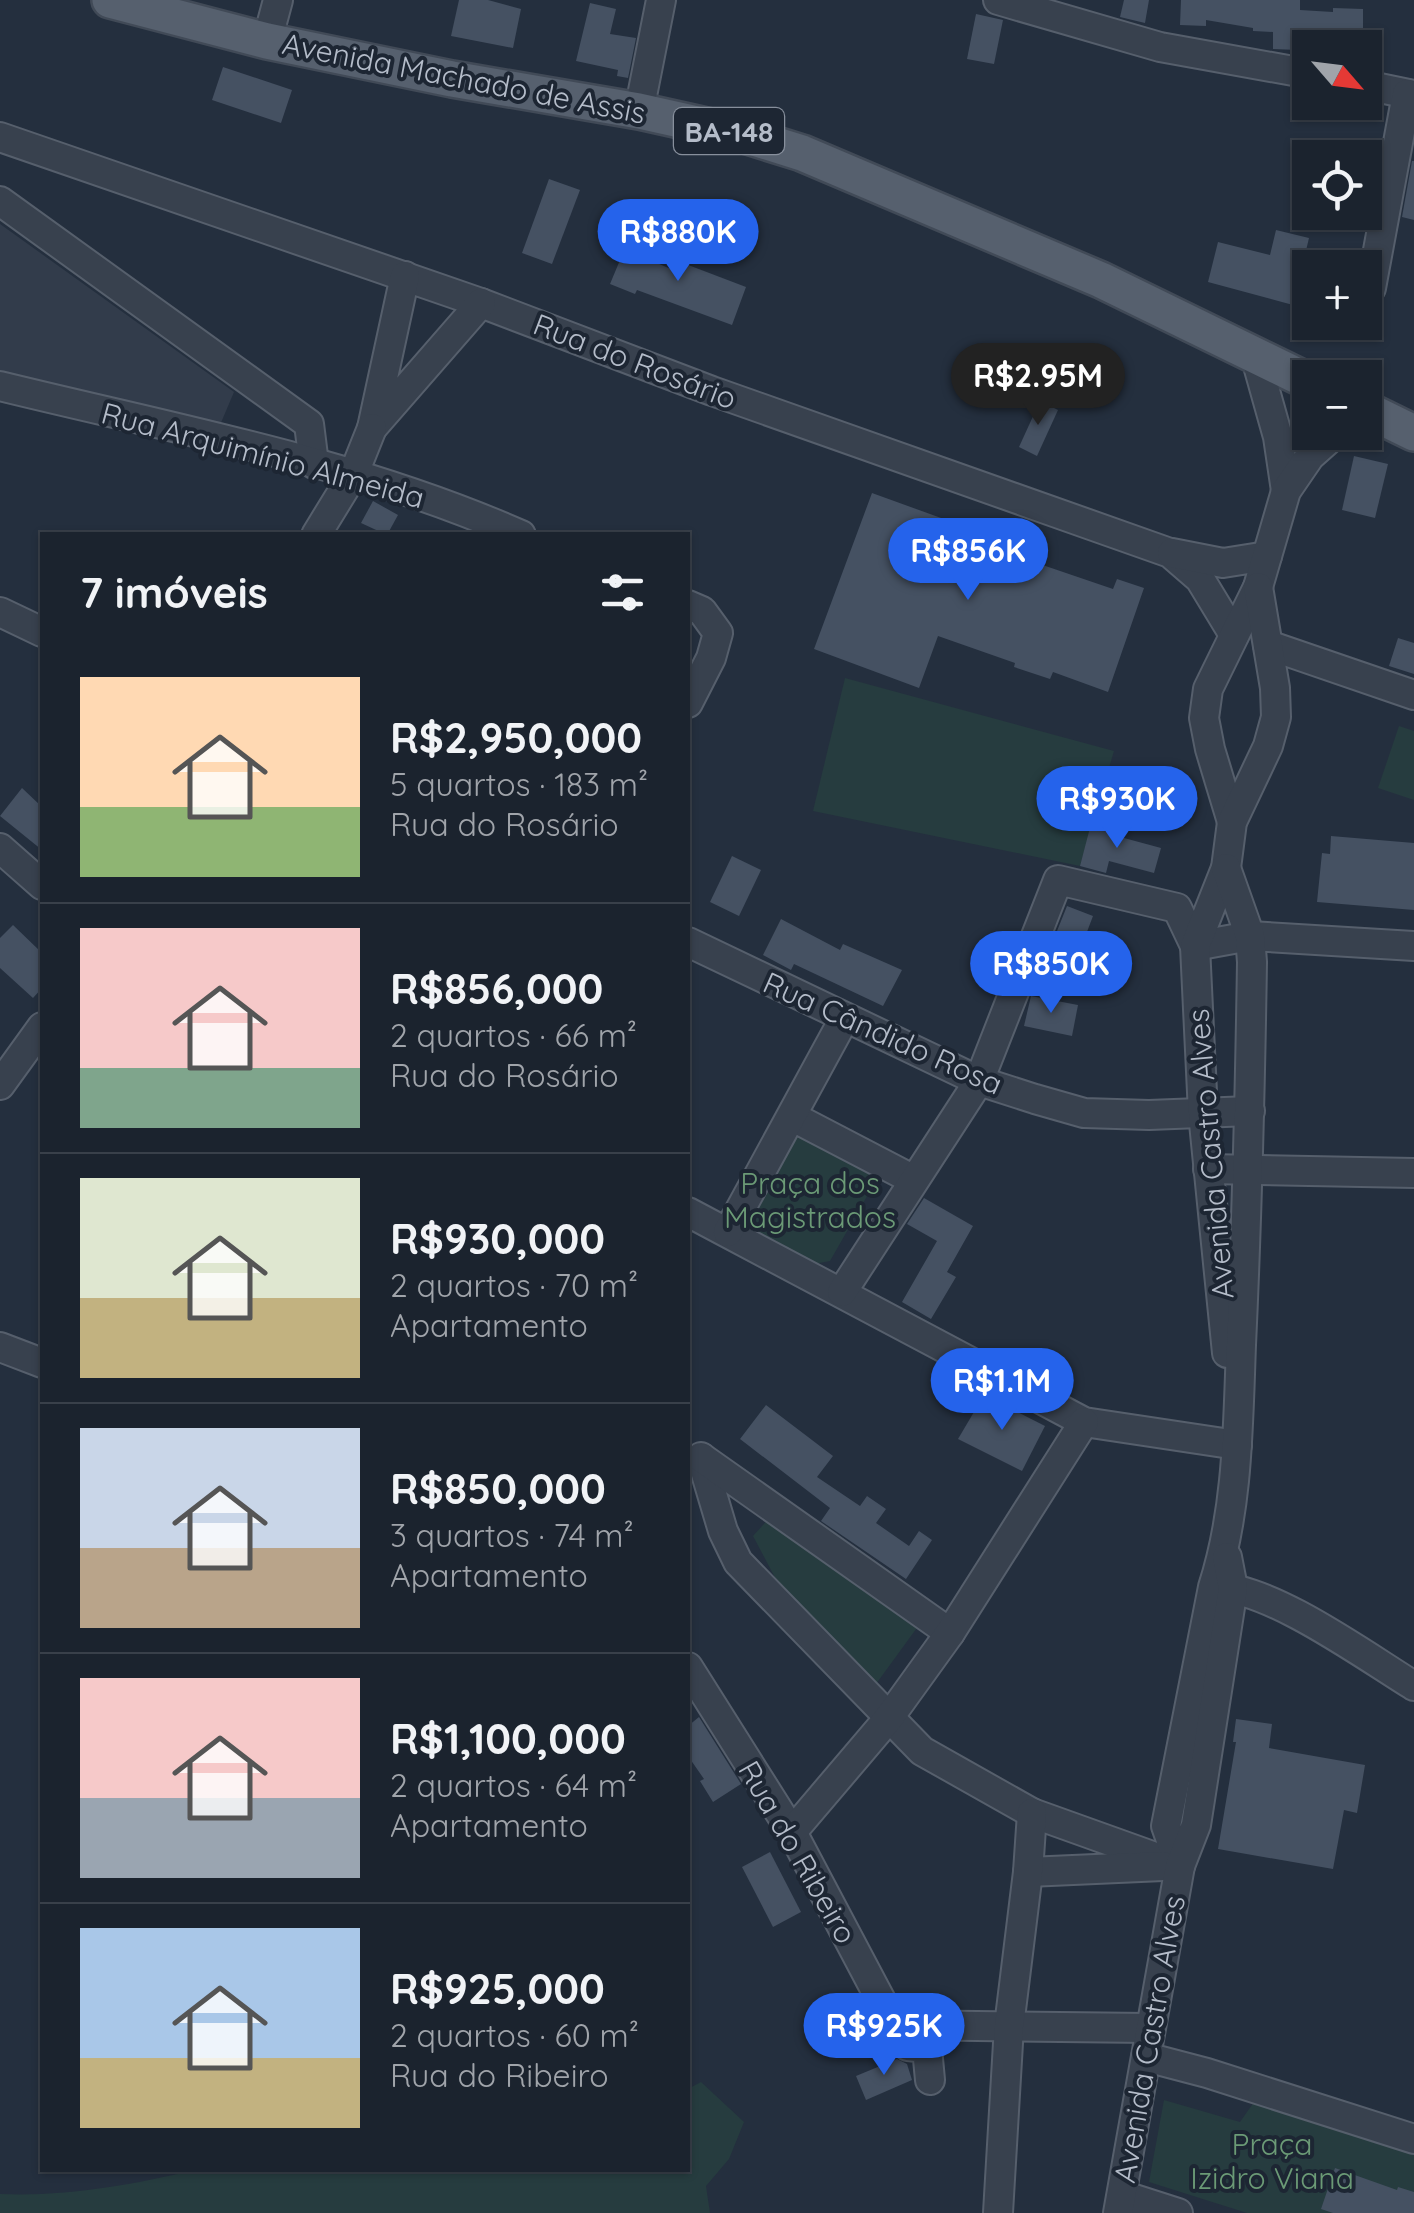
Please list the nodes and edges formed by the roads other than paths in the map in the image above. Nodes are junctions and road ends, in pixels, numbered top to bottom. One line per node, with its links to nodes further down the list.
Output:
1 (110, 0): 5 (main road, Avenida Machado de Assis / BA-148)
2 (278, 0): 5 (street)
3 (661, 0): 9 (street)
4 (998, 0): 6 (street)
5 (267, 41): 9 (main road, Avenida Machado de Assis / BA-148)
6 (1292, 71)
7 (1382, 89): 8 (street)
8 (1411, 95): 12 (street)
9 (639, 111): 15 (main road, Avenida Machado de Assis / BA-148)
10 (0, 137): 13 (street, Rua do Rosário)
11 (0, 201): 24 (street)
12 (1379, 250)
13 (405, 276): 14 (street, Rua do Rosário); 20 (street)
14 (481, 303): 20 (street); 29 (street, Rua do Rosário)
15 (1255, 355): 16 (main road, Avenida Machado de Assis / BA-148); 22 (street)
16 (1292, 373)
17 (0, 386): 24 (street, Rua Arquimínio Almeida)
18 (1292, 389): 22 (street)
19 (1382, 419): 21 (main road)
20 (372, 428): 25 (street)
21 (1414, 433)
22 (1278, 437): 26 (street)
23 (1316, 450): 26 (street)
24 (314, 464): 25 (street, Rua Arquimínio Almeida)
25 (354, 473): 27 (street); 28 (street, Rua Arquimínio Almeida)
26 (1286, 491): 30 (street, Avenida Castro Alves)
27 (318, 532)
28 (515, 532)
29 (1170, 553): 30 (street); 35 (street, Rua do Rosário)
30 (1268, 556): 31 (street, Avenida Castro Alves)
31 (1258, 588): 35 (street, Avenida Castro Alves); 36 (street, Avenida Castro Alves)
32 (690, 606): 39 (street)
33 (0, 612): 34 (street)
34 (40, 631)
35 (1234, 635): 37 (street, Avenida Castro Alves)
36 (1270, 656): 37 (street); 38 (street); 41 (street, Avenida Castro Alves)
37 (1222, 662): 40 (street, Avenida Castro Alves)
38 (1414, 695)
39 (690, 699)
40 (1210, 749): 41 (street); 42 (street, Avenida Castro Alves)
41 (1260, 760): 42 (street, Avenida Castro Alves)
42 (1232, 822): 44 (street, Avenida Castro Alves)
43 (0, 848): 45 (street)
44 (1226, 868): 46 (street); 47 (street, Avenida Castro Alves); 49 (street, Avenida Castro Alves)
45 (40, 883)
46 (1177, 908): 49 (street); 53 (street)
47 (1250, 936): 49 (street); 50 (street); 55 (street, Avenida Castro Alves)
48 (690, 943): 51 (street, Rua Cândido Rosa)
49 (1195, 946): 56 (street, Avenida Castro Alves)
50 (1414, 946)
51 (844, 1019): 53 (street, Rua Cândido Rosa); 57 (street)
52 (40, 1030): 54 (street)
53 (979, 1081): 56 (street, Rua Cândido Rosa); 61 (street)
54 (0, 1085)
55 (1250, 1112): 56 (street, Rua Cândido Rosa); 59 (street, Avenida Castro Alves)
56 (1203, 1114): 58 (street, Avenida Castro Alves)
57 (792, 1117): 61 (street); 63 (street)
58 (1208, 1169): 59 (street); 68 (street, Avenida Castro Alves)
59 (1250, 1169): 60 (street); 68 (street, Avenida Castro Alves)
60 (1414, 1173)
61 (912, 1179): 64 (street)
62 (690, 1213): 63 (street)
63 (728, 1232): 64 (street)
64 (842, 1292): 67 (street)
65 (0, 1347): 66 (street)
66 (40, 1362)
67 (1084, 1422): 68 (street); 73 (street)
68 (1237, 1445): 72 (street, Avenida Castro Alves)
69 (694, 1451): 70 (street); 71 (street)
70 (754, 1496): 71 (street); 73 (street)
71 (723, 1531): 76 (street)
72 (1223, 1588): 75 (street); 79 (street, Avenida Castro Alves)
73 (950, 1633): 76 (street)
74 (690, 1670): 78 (street, Rua do Ribeiro)
75 (1414, 1686)
76 (888, 1719): 77 (street); 78 (street)
77 (1032, 1813): 79 (street); 80 (street)
78 (792, 1832): 81 (street, Rua do Ribeiro)
79 (1180, 1866): 80 (street); 83 (street, Avenida Castro Alves)
80 (1028, 1872): 82 (street)
81 (894, 2025): 82 (street); 85 (street, Rua do Ribeiro)
82 (1009, 2026): 83 (street); 88 (street)
83 (1149, 2028): 84 (street, Avenida Castro Alves)
84 (1146, 2057): 86 (street); 87 (street, Avenida Castro Alves)
85 (930, 2080)
86 (1414, 2138)
87 (1120, 2204): 89 (street)
88 (998, 2213)
89 (1178, 2213)

